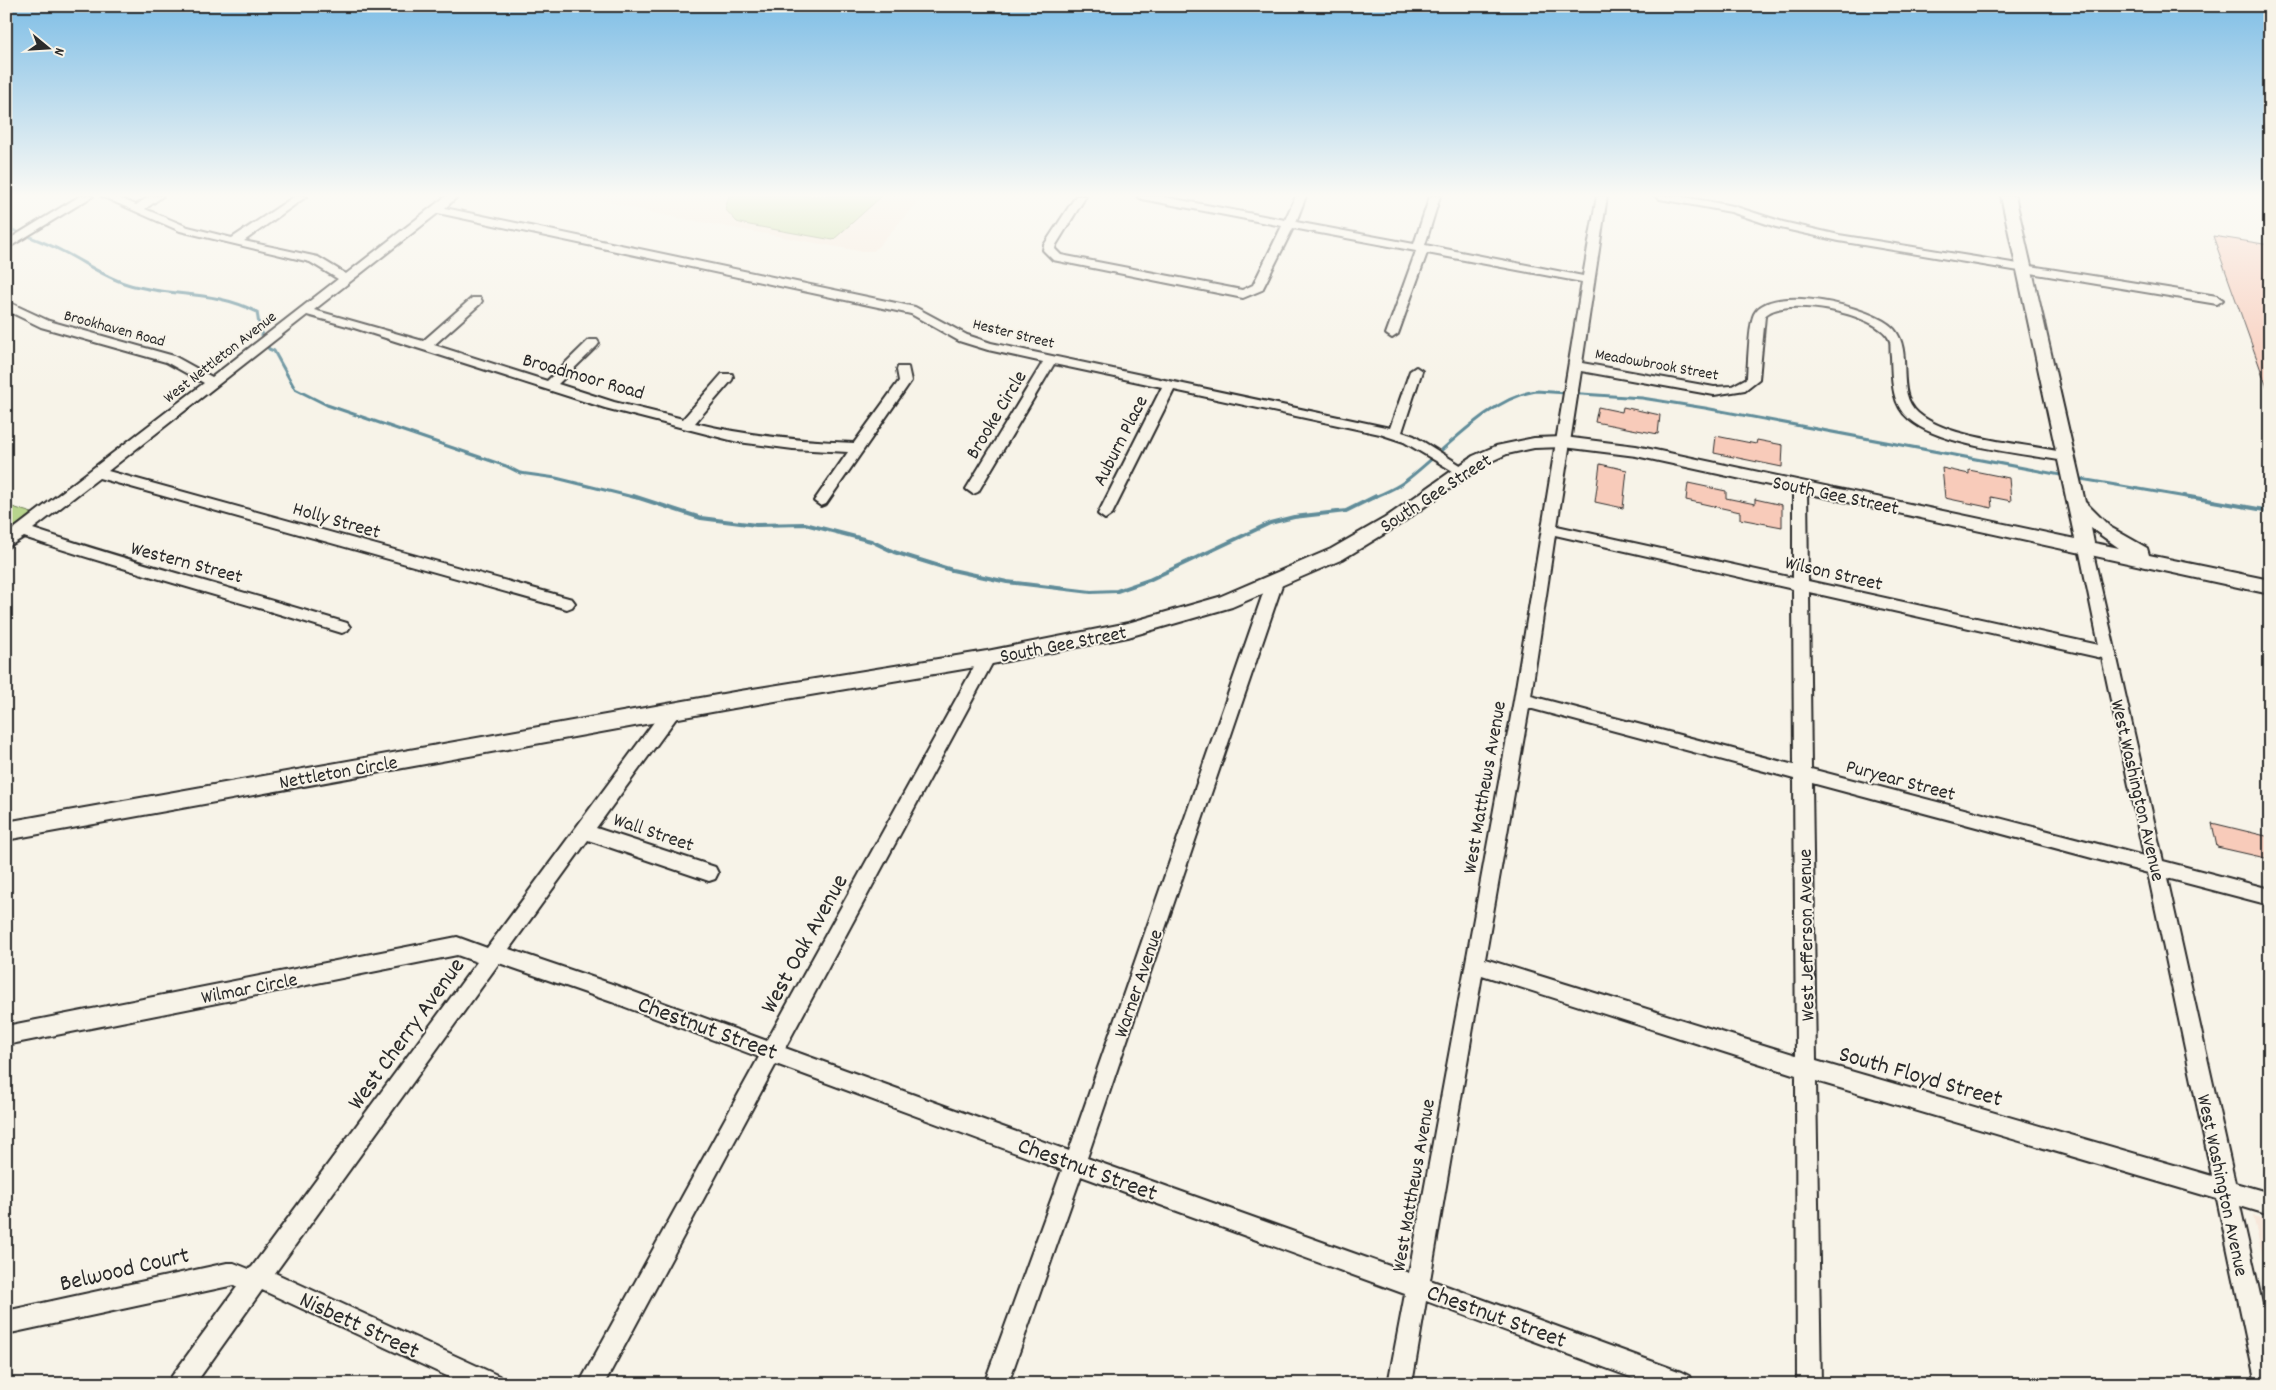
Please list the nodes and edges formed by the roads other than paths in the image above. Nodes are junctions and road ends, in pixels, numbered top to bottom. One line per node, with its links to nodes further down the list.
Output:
1 (317, 261): 12 (street)
2 (369, 261): 12 (street, West Nettleton Avenue)
3 (679, 261): 24 (street, Hester Street)
4 (1071, 261): 14 (street)
5 (1271, 261): 14 (street)
6 (1417, 261): 20 (street)
7 (1488, 261): 13 (street)
8 (1591, 261): 13 (street, West Matthews Avenue)
9 (1984, 261): 11 (street)
10 (2022, 261): 11 (main road, West Washington Avenue)
11 (2023, 267): 15 (street); 36 (main road, West Washington Avenue)
12 (346, 279): 18 (street, West Nettleton Avenue)
13 (1588, 280): 27 (street, West Matthews Avenue)
14 (1249, 293)
15 (2217, 300)
16 (476, 301): 22 (street)
17 (6, 305): 29 (street, Brookhaven Road)
18 (305, 311): 19 (street, West Nettleton Avenue); 22 (street, Broadmoor Road)
19 (287, 325): 23 (street, West Nettleton Avenue)
20 (1392, 334)
21 (593, 343): 31 (street)
22 (425, 346): 31 (street, Broadmoor Road)
23 (249, 355): 29 (street, West Nettleton Avenue)
24 (1051, 359): 30 (street, Hester Street); 40 (street, Brooke Circle)
25 (903, 370): 35 (street)
26 (1416, 371): 33 (street)
27 (1575, 372): 34 (street, West Matthews Avenue); 36 (street, Meadowbrook Street)
28 (727, 378): 32 (street)
29 (213, 383): 38 (street, West Nettleton Avenue)
30 (1170, 385): 33 (street, Hester Street); 43 (street, Auburn Place)
31 (549, 386): 32 (street, Broadmoor Road)
32 (686, 424): 35 (street, Broadmoor Road)
33 (1395, 433): 37 (street, Hester Street)
34 (1564, 442): 37 (main road, South Gee Street); 39 (main road, South Gee Street); 44 (street, West Matthews Avenue)
35 (858, 448): 42 (street)
36 (2066, 459): 41 (main road, West Washington Avenue)
37 (1456, 467): 49 (main road, South Gee Street)
38 (97, 473): 45 (street, West Nettleton Avenue); 52 (street, Holly Street)
39 (1800, 487): 47 (main road, South Gee Street); 50 (street, West Jefferson Avenue)
40 (973, 489)
41 (2076, 498): 47 (main road, West Washington Avenue); 48 (main road)
42 (821, 501)
43 (1104, 514)
44 (1550, 529): 50 (street, Wilson Street); 56 (street, West Matthews Avenue)
45 (22, 531): 46 (street, West Nettleton Avenue); 53 (street, Western Street)
46 (6, 543)
47 (2086, 548): 48 (main road, South Gee Street); 54 (street, West Washington Avenue)
48 (2161, 564): 51 (main road, South Gee Street)
49 (1275, 582): 55 (main road, South Gee Street); 69 (street, Warner Avenue)
50 (1800, 584): 54 (street, Wilson Street); 58 (street, West Jefferson Avenue)
51 (2270, 587)
52 (567, 603)
53 (342, 627)
54 (2108, 653): 61 (street, West Washington Avenue)
55 (987, 658): 57 (main road, South Gee Street); 67 (street, West Oak Avenue)
56 (1522, 700): 58 (street, Puryear Street); 65 (street, West Matthews Avenue)
57 (671, 712): 59 (main road, Nettleton Circle); 60 (street, West Cherry Avenue)
58 (1803, 775): 61 (street, Puryear Street); 68 (street, West Jefferson Avenue)
59 (6, 831)
60 (584, 831): 62 (street, Wall Street); 64 (street, West Cherry Avenue)
61 (2156, 868): 63 (street, Puryear Street); 70 (street, West Washington Avenue)
62 (709, 873)
63 (2270, 897)
64 (493, 956): 66 (street, Wilmar Circle); 67 (street, Chestnut Street); 72 (street, West Cherry Avenue)
65 (1474, 964): 68 (street, South Floyd Street); 73 (street, West Matthews Avenue)
66 (6, 1036)
67 (772, 1051): 69 (street, Chestnut Street); 77 (street, West Oak Avenue)
68 (1808, 1069): 70 (street, South Floyd Street); 81 (street, West Jefferson Avenue)
69 (1075, 1163): 73 (street, Chestnut Street); 78 (street, Warner Avenue)
70 (2225, 1190): 71 (street, South Floyd Street); 82 (street, West Washington Avenue)
71 (2270, 1204)
72 (255, 1279): 74 (street, Belwood Court); 75 (street, West Cherry Avenue); 76 (street, Nisbett Street)
73 (1417, 1285): 79 (street, West Matthews Avenue); 80 (street, Chestnut Street)
74 (6, 1323)
75 (180, 1384)
76 (491, 1384)
77 (591, 1384)
78 (996, 1384)
79 (1400, 1384)
80 (1681, 1384)
81 (1809, 1384)
82 (2268, 1384)

